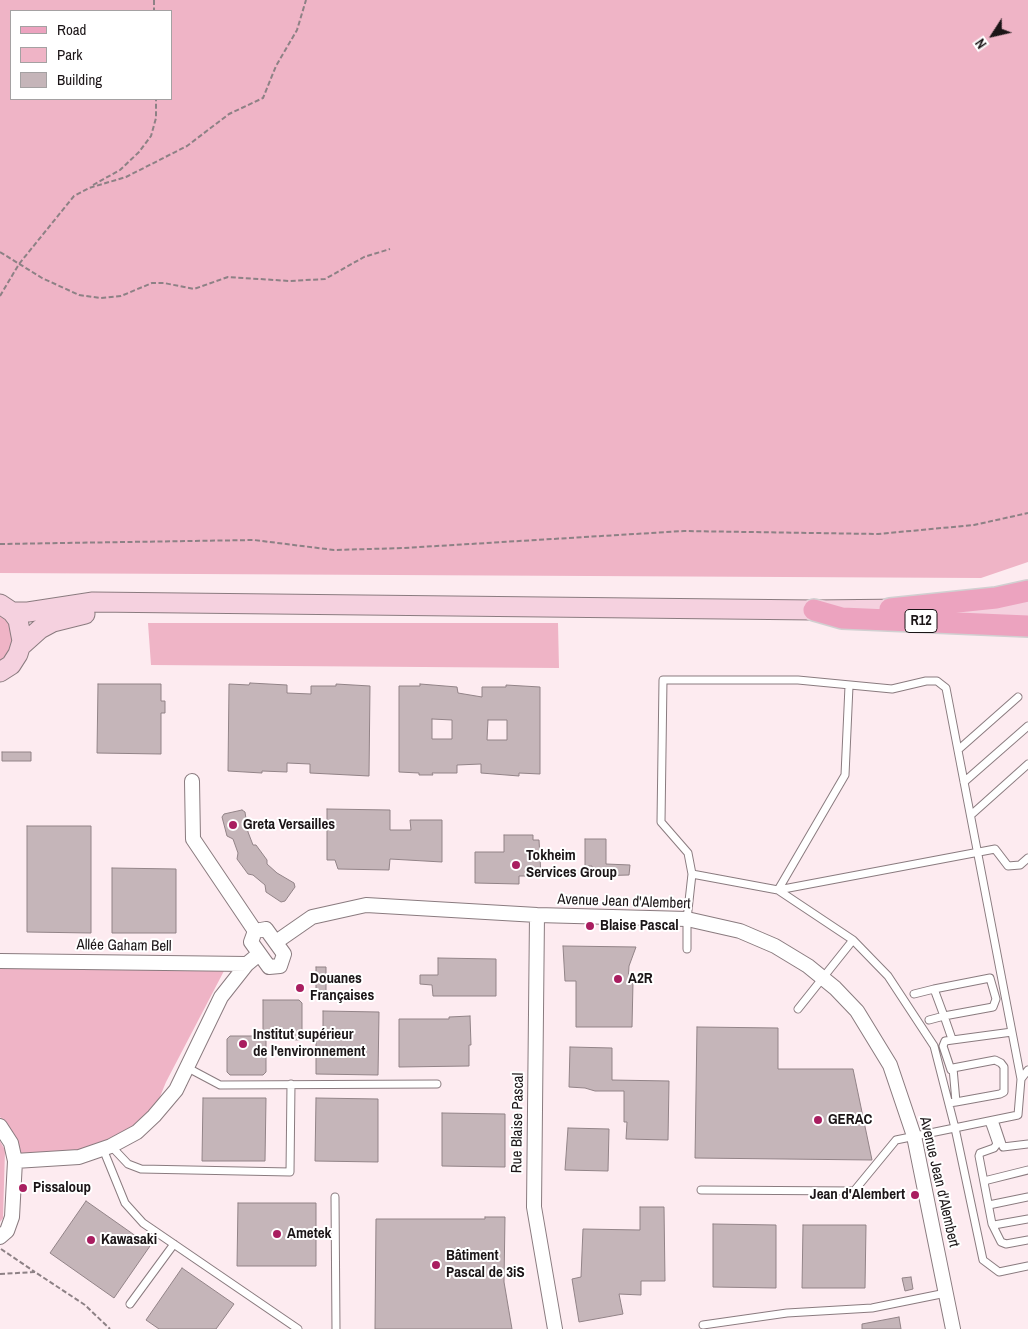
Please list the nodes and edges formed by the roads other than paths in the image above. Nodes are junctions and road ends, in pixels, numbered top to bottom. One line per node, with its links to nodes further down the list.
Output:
1 (1028, 591): 4 (main road, R12)
2 (123, 603): 3 (main road, R12); 5 (main road, R12); 8 (main road)
3 (6, 608): 8 (main road)
4 (890, 609): 5 (main road, R12); 6 (main road, R12)
5 (814, 610): 7 (main road, R12)
6 (1028, 611)
7 (1028, 626)
8 (21, 646): 9 (main road)
9 (0, 672)
10 (850, 686): 13 (lane); 20 (lane); 21 (lane)
11 (1018, 697): 13 (lane)
12 (1028, 726): 16 (lane)
13 (958, 750): 16 (lane)
14 (1028, 764): 17 (lane)
15 (192, 781): 24 (street)
16 (964, 782): 17 (lane)
17 (970, 815): 18 (lane)
18 (978, 852): 19 (lane); 21 (lane); 37 (lane)
19 (1028, 858)
20 (692, 874): 21 (lane); 23 (lane)
21 (778, 890): 25 (lane)
22 (537, 916): 23 (street, Avenue Jean d'Alembert); 26 (street, Avenue Jean d'Alembert); 70 (street, Rue Blaise Pascal)
23 (687, 919): 27 (lane); 31 (street, Avenue Jean d'Alembert)
24 (255, 931): 26 (street); 28 (street)
25 (853, 940): 31 (lane); 45 (lane)
26 (276, 942): 28 (street)
27 (687, 948)
28 (260, 954): 30 (street)
29 (0, 961): 30 (street, Allée Gaham Bell)
30 (247, 964): 39 (street)
31 (821, 978): 34 (lane); 49 (street, Avenue Jean d'Alembert)
32 (934, 989): 33 (lane); 35 (lane); 35 (lane)
33 (914, 994)
34 (798, 1009)
35 (944, 1016): 36 (lane); 38 (lane)
36 (929, 1020)
37 (1012, 1032): 38 (lane); 42 (lane)
38 (952, 1039): 40 (lane)
39 (188, 1068): 43 (lane); 51 (street)
40 (951, 1070): 45 (lane); 45 (lane)
41 (1028, 1070): 42 (lane)
42 (1021, 1079): 46 (lane)
43 (291, 1084): 44 (lane); 51 (lane)
44 (437, 1084)
45 (952, 1102): 48 (lane)
46 (991, 1120): 48 (lane); 50 (lane); 54 (lane)
47 (0, 1126): 52 (street)
48 (955, 1128): 49 (lane); 64 (lane)
49 (914, 1136): 55 (lane); 65 (street, Avenue Jean d'Alembert)
50 (1028, 1144)
51 (107, 1148): 52 (street); 63 (lane)
52 (15, 1162): 61 (street)
53 (1028, 1170): 54 (lane)
54 (984, 1181): 58 (lane)
55 (700, 1190)
56 (335, 1197): 69 (lane)
57 (1028, 1197): 58 (lane)
58 (989, 1205): 60 (lane)
59 (1028, 1219): 60 (lane)
60 (994, 1225): 62 (lane)
61 (0, 1237)
62 (1028, 1240)
63 (174, 1244): 66 (lane); 68 (lane)
64 (1028, 1266)
65 (946, 1293): 67 (lane); 71 (street, Avenue Jean d'Alembert)
66 (130, 1304)
67 (703, 1325)
68 (298, 1329)
69 (336, 1329)
70 (555, 1329)
71 (954, 1329)

